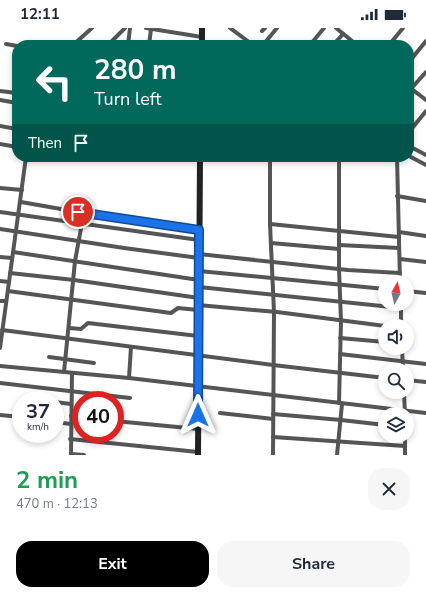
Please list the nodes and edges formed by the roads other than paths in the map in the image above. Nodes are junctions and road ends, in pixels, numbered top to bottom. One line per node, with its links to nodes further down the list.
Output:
1 (92, 28): 13 (street)
2 (125, 28): 14 (street)
3 (130, 28): 15 (street)
4 (149, 28): 12 (street); 16 (street)
5 (202, 28): 12 (street)
6 (230, 28): 18 (street)
7 (278, 28): 19 (street)
8 (324, 28): 20 (street)
9 (336, 28): 11 (street)
10 (403, 28): 23 (street)
11 (343, 34): 21 (street); 22 (street)
12 (202, 36): 17 (street)
13 (79, 40)
14 (113, 40)
15 (129, 40)
16 (149, 40)
17 (202, 40)
18 (246, 40)
19 (267, 40)
20 (314, 40)
21 (338, 40)
22 (350, 40)
23 (393, 40)
24 (426, 42): 27 (street)
25 (6, 44): 26 (street)
26 (12, 45)
27 (414, 56)
28 (426, 72): 29 (street)
29 (414, 85)
30 (1, 92): 32 (street); 33 (street)
31 (414, 92): 34 (street)
32 (12, 93)
33 (0, 99): 35 (street)
34 (426, 100)
35 (12, 102)
36 (426, 111): 38 (street)
37 (0, 126): 39 (street)
38 (414, 126)
39 (12, 128)
40 (0, 144): 41 (street)
41 (12, 146)
42 (414, 149): 43 (street)
43 (426, 155)
44 (414, 159): 50 (street)
45 (25, 162): 52 (street)
46 (200, 162): 63 (street)
47 (270, 162): 61 (street)
48 (339, 162): 64 (street)
49 (397, 162): 53 (street)
50 (426, 165)
51 (0, 188): 52 (street)
52 (22, 190): 55 (street)
53 (397, 196): 54 (street); 66 (street)
54 (426, 201)
55 (21, 202): 57 (street); 58 (street)
56 (0, 212): 58 (street)
57 (78, 212): 59 (street); 63 (street)
58 (19, 215): 59 (street); 65 (street)
59 (76, 222): 60 (street)
60 (82, 223): 69 (street); 70 (street)
61 (270, 224): 64 (street); 71 (street)
62 (0, 229): 65 (street)
63 (199, 230): 69 (street)
64 (338, 231): 68 (street); 72 (street)
65 (16, 232): 70 (street); 74 (street)
66 (399, 232): 67 (street); 68 (street)
67 (426, 236)
68 (399, 237): 73 (street)
69 (199, 240): 75 (street)
70 (79, 241): 75 (street); 79 (street)
71 (271, 243): 72 (street); 80 (street)
72 (338, 247): 73 (street); 82 (street)
73 (399, 248): 78 (street)
74 (13, 252): 77 (street); 79 (street)
75 (199, 256): 80 (street); 83 (street)
76 (0, 257): 77 (street)
77 (12, 258): 84 (street)
78 (400, 259): 81 (street); 85 (street)
79 (76, 261): 87 (street); 88 (street)
80 (272, 262): 82 (street); 86 (street)
81 (426, 262)
82 (339, 269): 85 (street); 91 (street)
83 (199, 271): 86 (street); 88 (street)
84 (10, 273): 87 (street); 90 (street)
85 (400, 273)
86 (273, 278): 91 (street); 97 (street)
87 (74, 280): 99 (street); 102 (street)
88 (199, 280): 92 (street)
89 (0, 281): 90 (street)
90 (9, 282): 94 (street)
91 (339, 284): 93 (street); 101 (street)
92 (199, 287): 97 (street); 102 (street)
93 (378, 288)
94 (8, 291): 99 (street); 100 (street)
95 (414, 292): 96 (street)
96 (426, 294)
97 (273, 295): 101 (street); 104 (street)
98 (0, 300): 100 (street)
99 (72, 300): 102 (street); 109 (street)
100 (6, 301): 105 (street)
101 (340, 302): 103 (street); 106 (street)
102 (198, 304): 104 (street); 110 (street)
103 (378, 304)
104 (274, 312): 106 (street); 124 (street)
105 (2, 316): 108 (street)
106 (341, 320): 107 (street); 111 (street)
107 (378, 325)
108 (2, 328): 112 (street); 115 (street)
109 (69, 328): 110 (street); 112 (street)
110 (198, 336): 118 (street)
111 (340, 338): 113 (street); 116 (street)
112 (67, 339): 114 (street); 120 (street)
113 (378, 341)
114 (131, 347): 118 (street); 130 (street)
115 (0, 348)
116 (340, 354): 121 (street); 128 (street)
117 (403, 355): 121 (street)
118 (198, 356): 124 (street); 134 (street)
119 (49, 357): 120 (street)
120 (65, 359): 122 (street); 126 (street)
121 (403, 361): 123 (street)
122 (94, 363)
123 (426, 364)
124 (273, 365): 128 (street); 137 (street)
125 (0, 366): 126 (street)
126 (64, 372): 127 (street)
127 (72, 373): 130 (street); 135 (street)
128 (340, 374): 129 (street); 141 (street)
129 (378, 377)
130 (129, 378): 134 (street)
131 (414, 381): 132 (street)
132 (426, 382)
133 (0, 383): 136 (street)
134 (198, 387): 137 (street); 156 (street)
135 (72, 391)
136 (72, 392): 142 (street)
137 (274, 396): 141 (street); 149 (street)
138 (124, 397): 139 (street)
139 (130, 398)
140 (64, 403): 142 (street)
141 (340, 403): 143 (street); 151 (street)
142 (71, 404): 148 (street)
143 (378, 408)
144 (414, 412): 146 (street)
145 (220, 413): 149 (street)
146 (426, 413)
147 (0, 415): 150 (street)
148 (71, 416): 154 (street)
149 (273, 416): 151 (street); 157 (street)
150 (12, 417)
151 (341, 420): 155 (street); 159 (street)
152 (124, 422): 156 (street)
153 (64, 423): 154 (street)
154 (70, 424): 158 (street)
155 (378, 424)
156 (198, 429): 161 (street)
157 (273, 437): 159 (street); 164 (street)
158 (70, 439): 161 (street); 162 (street)
159 (339, 441): 160 (street); 165 (street)
160 (405, 446): 166 (street)
161 (198, 453)
162 (71, 454): 163 (street)
163 (84, 455)
164 (273, 455)
165 (338, 455)
166 (405, 455)

